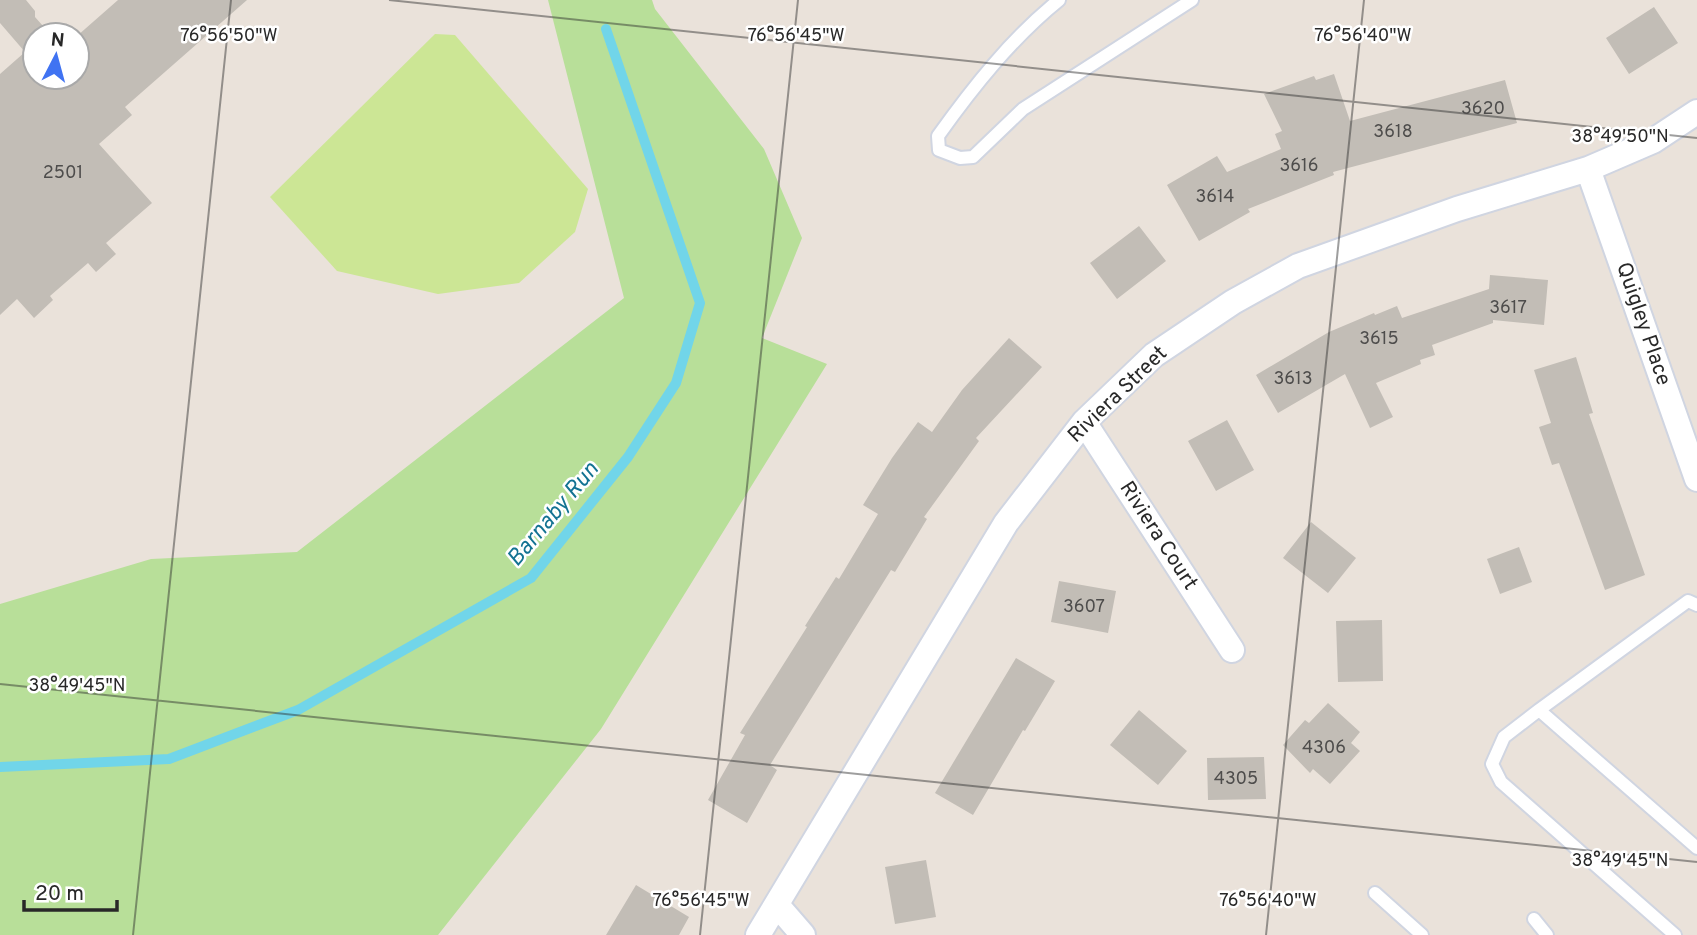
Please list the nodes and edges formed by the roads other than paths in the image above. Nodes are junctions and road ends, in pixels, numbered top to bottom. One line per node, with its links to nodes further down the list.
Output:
1 (1059, 0): 2 (lane)
2 (1192, 0)
3 (1697, 112): 4 (street, Riviera Street)
4 (1588, 169): 5 (street, Riviera Street); 6 (street, Quigley Place)
5 (1084, 422): 8 (street, Riviera Court); 12 (street, Riviera Street)
6 (1697, 478)
7 (1694, 599): 9 (lane)
8 (1232, 650)
9 (1538, 710): 10 (lane); 18 (lane)
10 (1697, 848)
11 (1375, 892): 16 (lane)
12 (777, 905): 14 (street, Riviera Street); 15 (street)
13 (1534, 919): 17 (lane)
14 (758, 935)
15 (803, 935)
16 (1422, 935)
17 (1547, 935)
18 (1675, 935)

